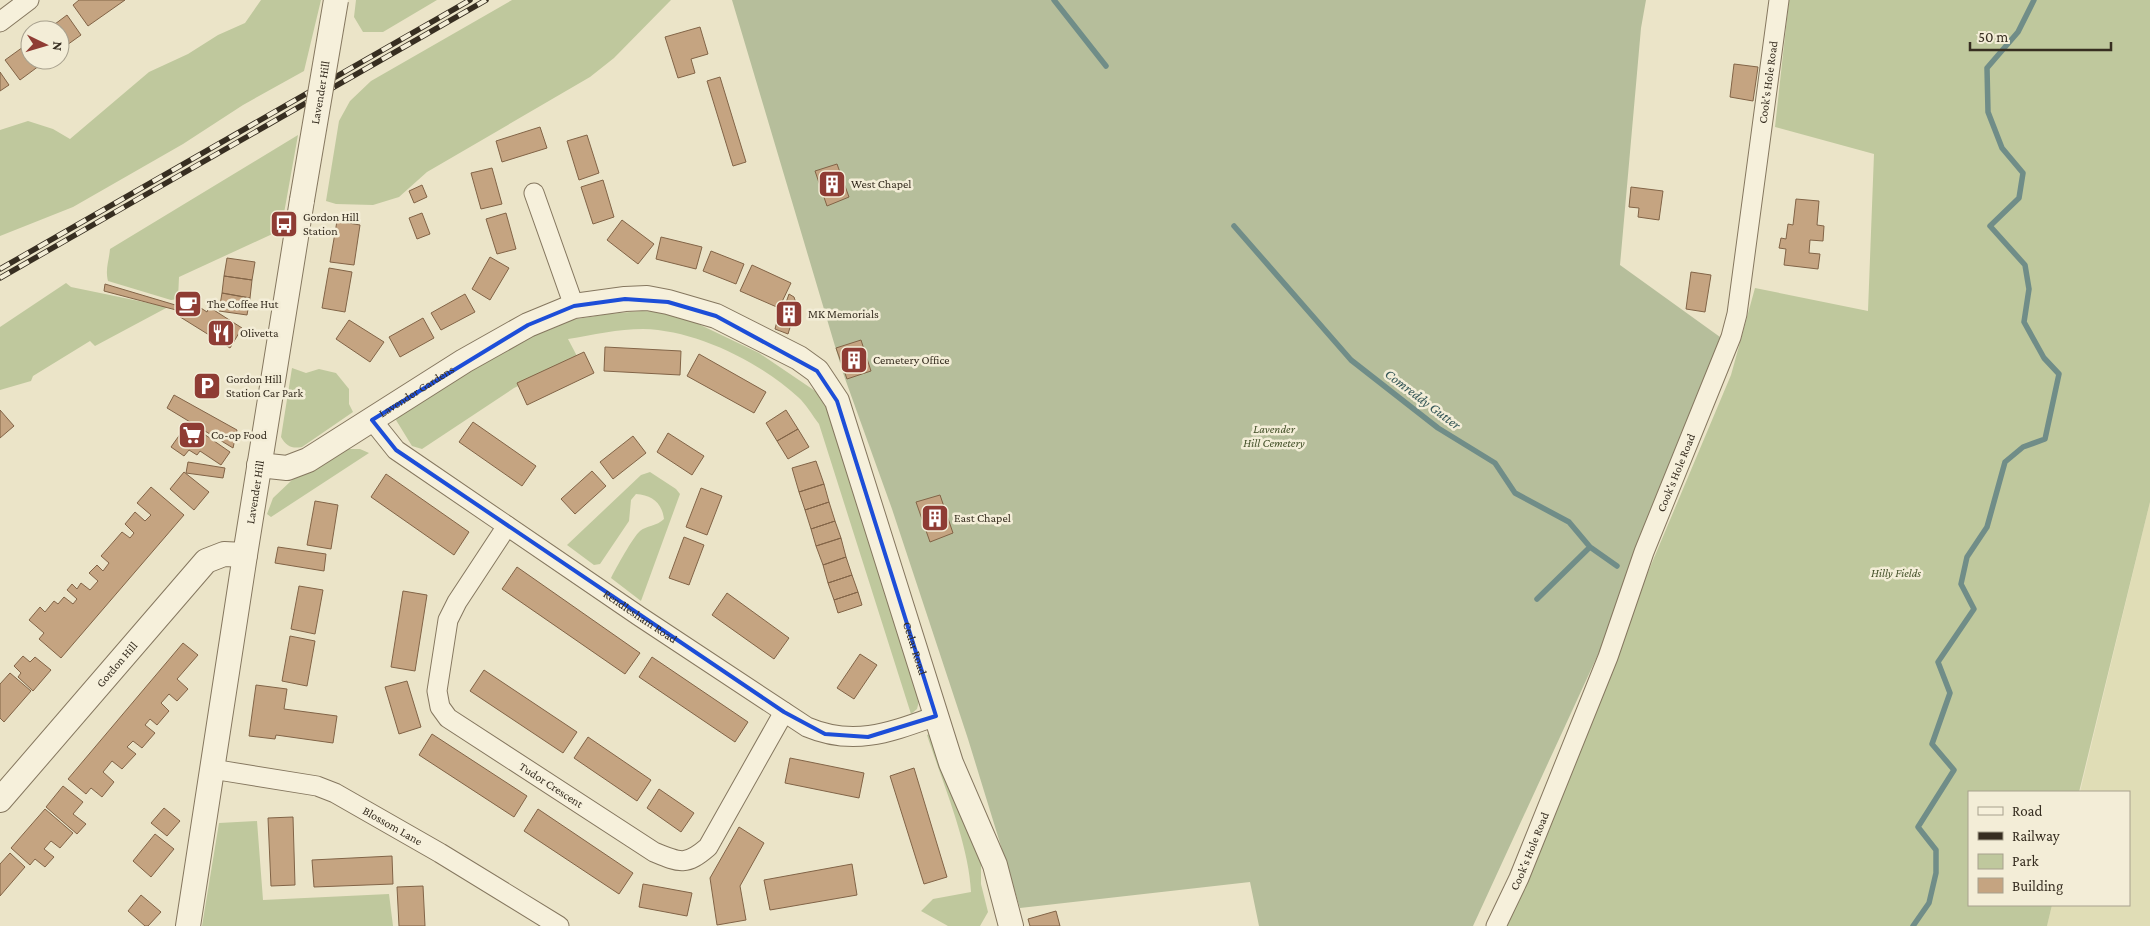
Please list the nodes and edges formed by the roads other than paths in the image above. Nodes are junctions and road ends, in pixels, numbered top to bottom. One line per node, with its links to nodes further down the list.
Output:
1 (29, 0): 4 (street)
2 (336, 0): 9 (street, Lavender Hill, bridge)
3 (1779, 0): 19 (street, Cook's Hole Road)
4 (0, 22)
5 (534, 194): 6 (street)
6 (574, 306): 7 (street, Lavender Gardens); 8 (street, Lavender Gardens)
7 (816, 371): 13 (street, Cedar Road)
8 (372, 420): 9 (street, Lavender Gardens); 10 (street, Rendlesham Road)
9 (259, 465): 11 (street, Lavender Hill)
10 (508, 526): 12 (street, Rendlesham Road); 12 (street, Tudor Crescent)
11 (245, 555): 14 (street, Lavender Hill); 15 (street, Gordon Hill)
12 (784, 712): 13 (street, Rendlesham Road)
13 (936, 716): 18 (street, Cedar Road)
14 (212, 769): 16 (street, Lavender Hill); 17 (street, Blossom Lane)
15 (0, 800)
16 (188, 926)
17 (559, 926)
18 (1011, 926)
19 (1496, 926)

